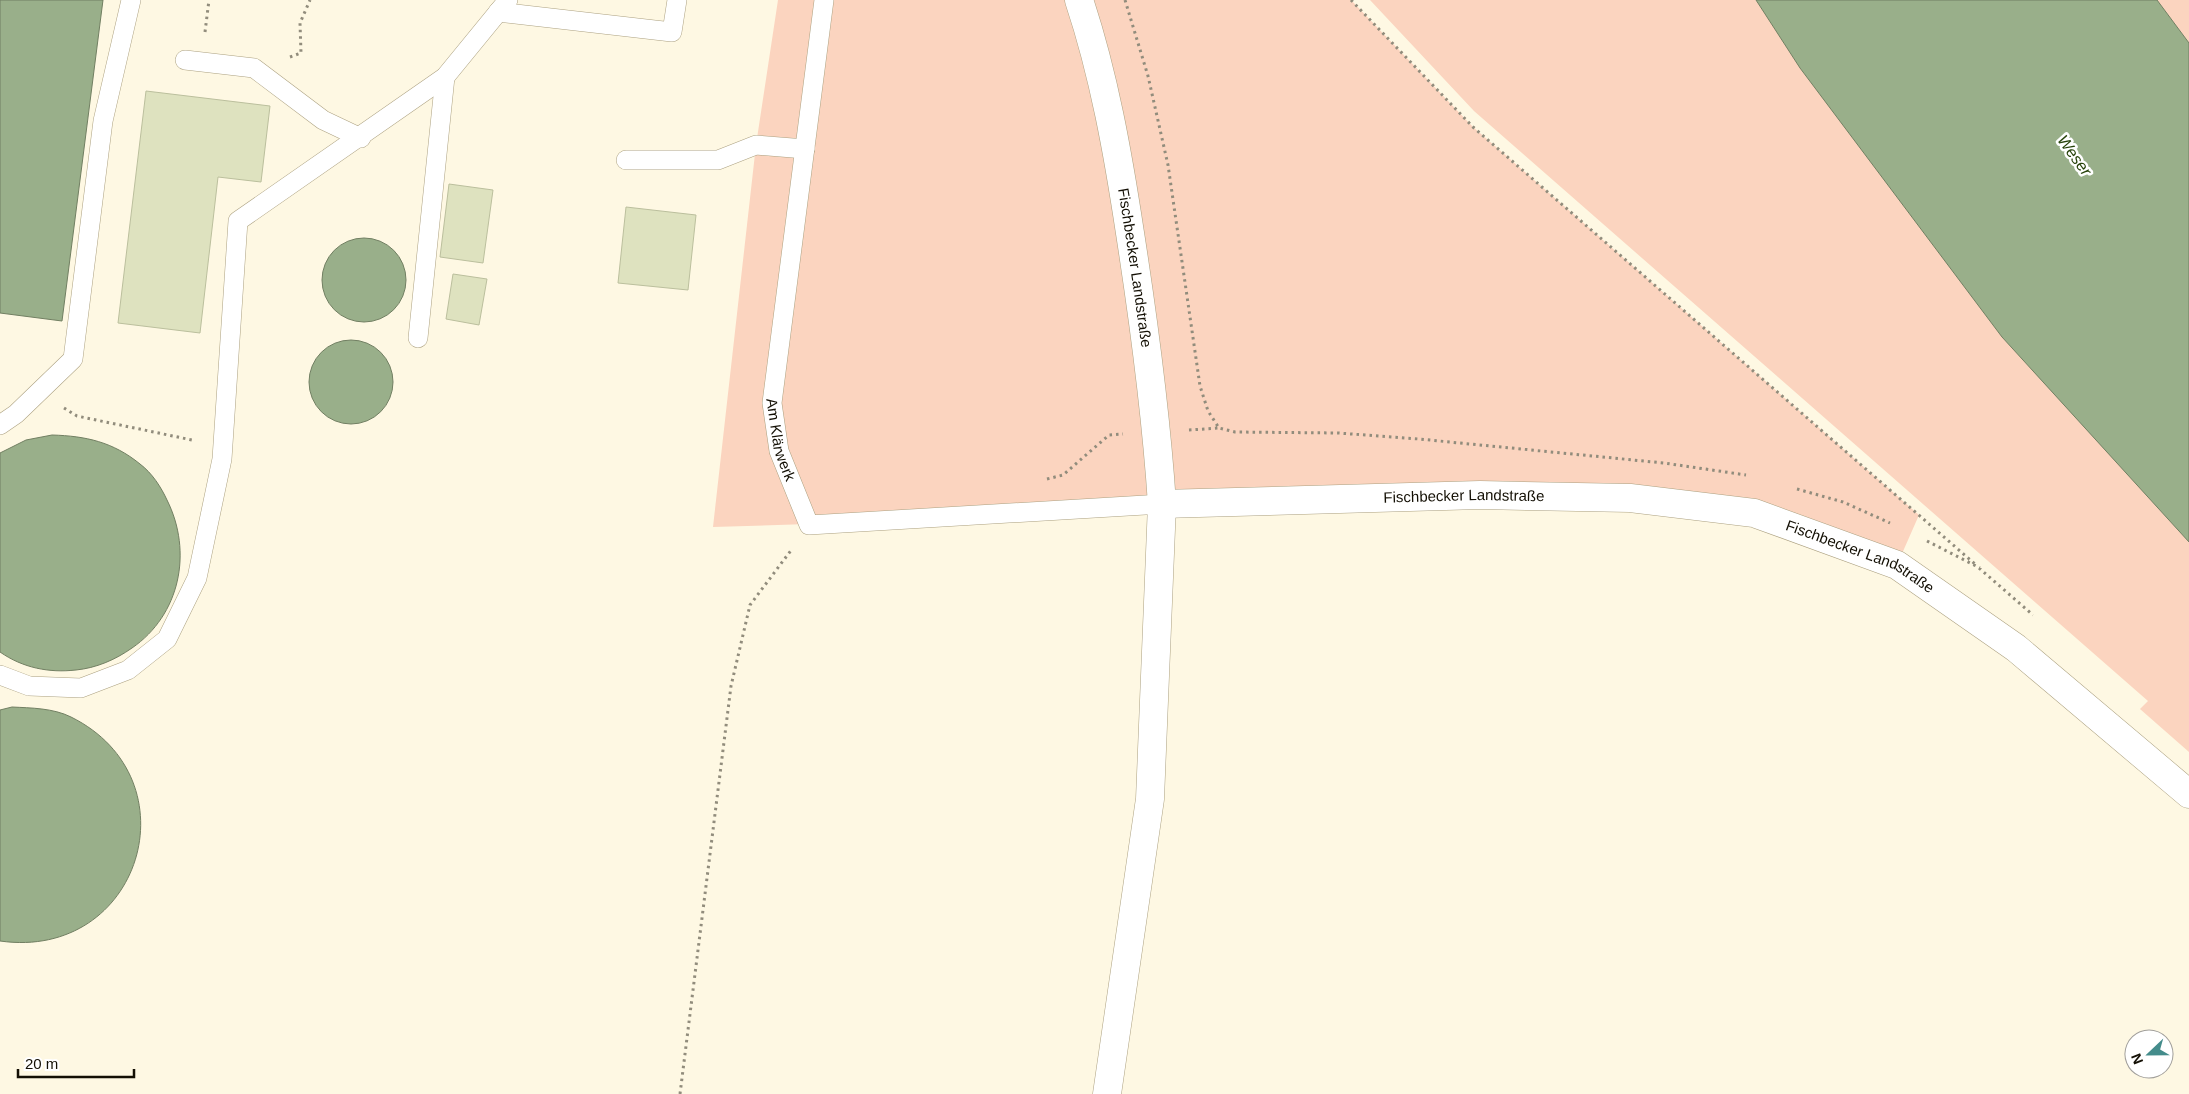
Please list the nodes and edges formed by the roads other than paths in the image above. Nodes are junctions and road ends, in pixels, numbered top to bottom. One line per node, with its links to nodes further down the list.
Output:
1 (131, 0): 12 (lane)
2 (677, 0): 5 (lane)
3 (824, 0): 9 (lane, Am Klärwerk)
4 (1079, 0): 13 (main road, Fischbecker Landstraße)
5 (503, 6): 7 (lane)
6 (186, 60): 8 (lane)
7 (445, 77): 8 (lane); 11 (lane)
8 (361, 138): 14 (lane)
9 (805, 149): 10 (lane); 13 (lane, Am Klärwerk)
10 (626, 160)
11 (418, 338)
12 (0, 425)
13 (1162, 504): 15 (main road, Fischbecker Landstraße); 16 (main road)
14 (0, 675)
15 (2189, 794)
16 (1107, 1094)

